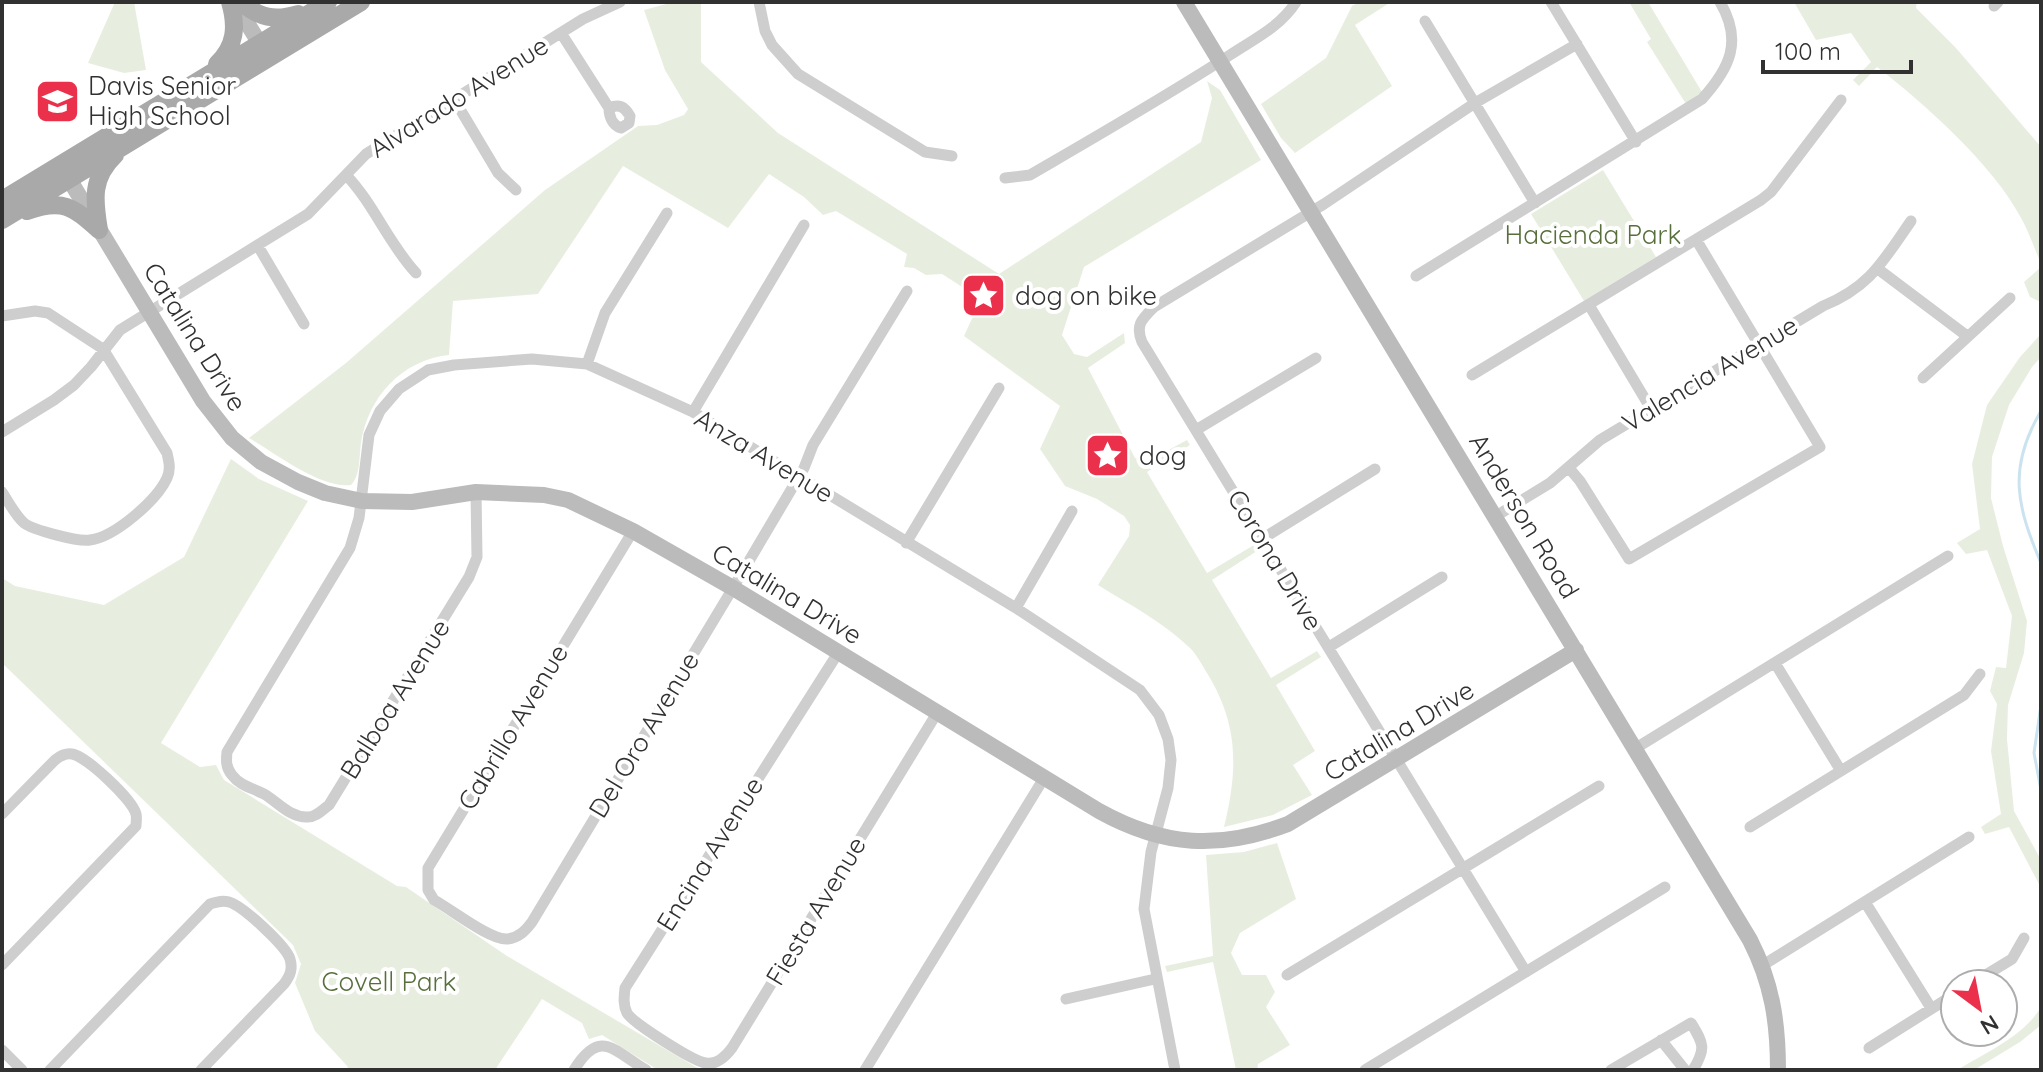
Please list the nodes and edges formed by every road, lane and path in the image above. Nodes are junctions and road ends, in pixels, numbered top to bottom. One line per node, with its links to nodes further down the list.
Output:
1 (232, 2): 14 (street); 16 (main road)
2 (241, 2): 10 (main road)
3 (361, 2): 14 (main road)
4 (620, 2): 12 (street, Alvarado Avenue)
5 (759, 2): 23 (street)
6 (1184, 2): 15 (street, Anderson Road)
7 (1296, 2): 15 (street)
8 (1551, 2): 13 (street)
9 (1720, 2): 22 (street)
10 (324, 5): 14 (main road)
11 (1425, 21): 19 (street)
12 (561, 33): 17 (street, Alvarado Avenue); 20 (street)
13 (1577, 44): 19 (street); 22 (street)
14 (264, 51): 16 (main road); 21 (main road)
15 (1220, 61): 26 (street); 30 (street, Anderson Road)
16 (207, 75): 24 (main road)
17 (454, 99): 25 (street, Alvarado Avenue); 27 (street)
18 (1841, 100): 36 (street)
19 (1475, 103): 29 (street); 30 (street)
20 (609, 108)
21 (130, 141): 24 (main road); 35 (main road)
22 (1636, 142): 29 (street)
23 (952, 156)
24 (65, 172): 28 (main road); 32 (main road); 35 (street, Catalina Drive)
25 (346, 175): 37 (street, Alvarado Avenue); 39 (street)
26 (1005, 178)
27 (516, 190)
28 (2, 200)
29 (1535, 203): 40 (street)
30 (1312, 211): 57 (street, Corona Drive); 66 (street, Anderson Road)
31 (667, 213): 51 (street)
32 (2, 220): 35 (main road)
33 (1911, 221): 38 (street, Valencia Avenue)
34 (804, 225): 56 (street)
35 (99, 230): 44 (street, Catalina Drive)
36 (1697, 241): 43 (street); 48 (street)
37 (258, 246): 44 (street, Alvarado Avenue); 46 (street)
38 (1878, 269): 47 (street); 48 (street, Valencia Avenue)
39 (416, 273)
40 (1416, 276)
41 (907, 291): 61 (street, Del Oro Avenue)
42 (2010, 298): 47 (street)
43 (1589, 305): 52 (street); 55 (street)
44 (150, 312): 49 (street, Alvarado Avenue); 64 (street, Catalina Drive)
45 (2, 316): 49 (street)
46 (304, 324)
47 (1967, 336): 53 (street)
48 (1759, 345): 55 (street, Valencia Avenue); 59 (street)
49 (103, 349): 58 (street, Alvarado Avenue); 62 (street)
50 (1316, 358): 57 (street)
51 (587, 364): 56 (street, Anza Avenue); 64 (street, Anza Avenue)
52 (1472, 375)
53 (1923, 378)
54 (999, 388): 69 (street)
55 (1651, 409): 59 (street, Valencia Avenue)
56 (693, 412): 61 (street, Anza Avenue)
57 (1196, 430): 68 (street, Corona Drive)
58 (2, 432)
59 (1569, 468): 66 (street, Valencia Avenue)
60 (1375, 469): 68 (street)
61 (798, 477): 69 (street, Anza Avenue); 72 (street, Del Oro Avenue)
62 (2, 492)
63 (476, 492): 64 (street, Catalina Drive); 67 (street, Catalina Drive); 84 (street, Balboa Avenue)
64 (362, 501): 84 (street, Anza Avenue)
65 (1072, 511): 73 (street)
66 (1496, 516): 75 (street, Anderson Road)
67 (633, 531): 72 (street, Catalina Drive); 93 (street, Cabrillo Avenue)
68 (1262, 539): 74 (street, Corona Drive)
69 (906, 543): 73 (street, Anza Avenue)
70 (1948, 556): 77 (street)
71 (1442, 577): 74 (street)
72 (733, 588): 76 (street, Catalina Drive); 93 (street, Del Oro Avenue)
73 (1016, 608): 88 (street, Anza Avenue)
74 (1329, 647): 81 (street, Corona Drive)
75 (1576, 650): 80 (street, Anderson Road); 81 (street, Catalina Drive)
76 (838, 653): 79 (street, Catalina Drive); 105 (street, Encina Avenue)
77 (1775, 663): 80 (street); 82 (street)
78 (1980, 674): 82 (street)
79 (937, 713): 83 (street, Catalina Drive); 105 (street, Fiesta Avenue)
80 (1636, 748): 96 (street, Anderson Road)
81 (1397, 760): 88 (street, Catalina Drive); 90 (street, Corona Drive)
82 (1841, 771): 87 (street)
83 (1044, 778): 88 (street, Catalina Drive); 113 (street)
84 (238, 782)
85 (1599, 786): 90 (street)
86 (2, 814): 95 (street)
87 (1750, 827)
88 (1154, 836): 100 (street, Anza Avenue)
89 (1969, 837): 92 (street)
90 (1463, 867): 98 (street, Corona Drive); 99 (street)
91 (1665, 887): 98 (street)
92 (1865, 902): 96 (street); 103 (street)
93 (462, 916)
94 (2024, 938): 97 (street)
95 (2, 965)
96 (1763, 965): 119 (street, Anderson Road)
97 (1997, 968)
98 (1526, 972): 115 (street)
99 (1287, 975)
100 (1155, 979): 101 (street); 114 (street, Anza Avenue)
101 (1066, 999)
102 (1939, 1003): 103 (street)
103 (1931, 1008): 106 (street)
104 (1661, 1040): 116 (street); 117 (street); 118 (street)
105 (671, 1045)
106 (1869, 1048)
107 (2, 1050): 108 (street)
108 (22, 1070)
109 (50, 1070): 110 (street)
110 (201, 1070)
111 (574, 1070): 112 (street)
112 (646, 1070)
113 (865, 1070)
114 (1175, 1070)
115 (1365, 1070)
116 (1611, 1070)
117 (1685, 1070)
118 (1693, 1070)
119 (1778, 1070)

